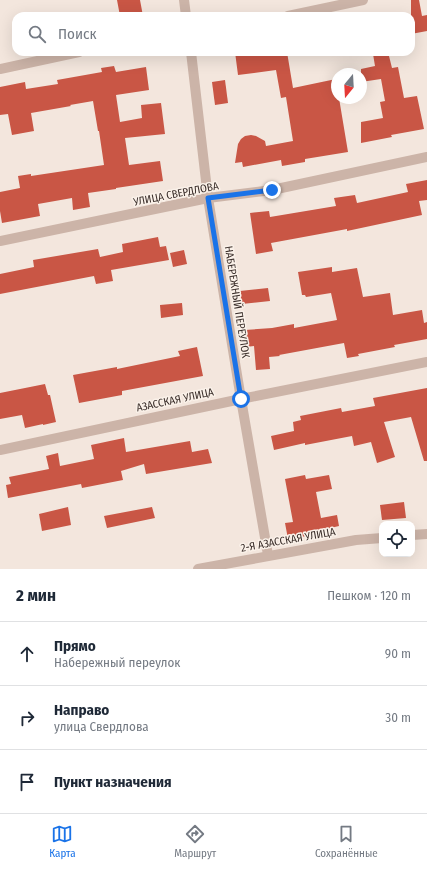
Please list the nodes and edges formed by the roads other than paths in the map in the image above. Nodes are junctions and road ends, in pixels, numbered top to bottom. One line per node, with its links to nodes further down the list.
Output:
1 (184, 0): 3 (street)
2 (364, 0): 4 (street)
3 (186, 12)
4 (307, 12)
5 (59, 56): 7 (street)
6 (191, 56): 9 (street, НАБЕРЕЖНЫЙ ПЕРЕУЛОК)
7 (0, 68)
8 (427, 156): 9 (street, УЛИЦА СВЕРДЛОВА)
9 (208, 198): 10 (street, УЛИЦА СВЕРДЛОВА); 12 (street, НАБЕРЕЖНЫЙ ПЕРЕУЛОК)
10 (0, 242)
11 (427, 362): 12 (street, АЗАССКАЯ УЛИЦА)
12 (241, 399): 13 (street, АЗАССКАЯ УЛИЦА); 17 (street, НАБЕРЕЖНЫЙ ПЕРЕУЛОК)
13 (0, 450)
14 (427, 534): 15 (street)
15 (415, 535)
16 (379, 538): 17 (street, 2-Я АЗАССКАЯ УЛИЦА)
17 (268, 556): 18 (street, 2-Я АЗАССКАЯ УЛИЦА)
18 (198, 569)

